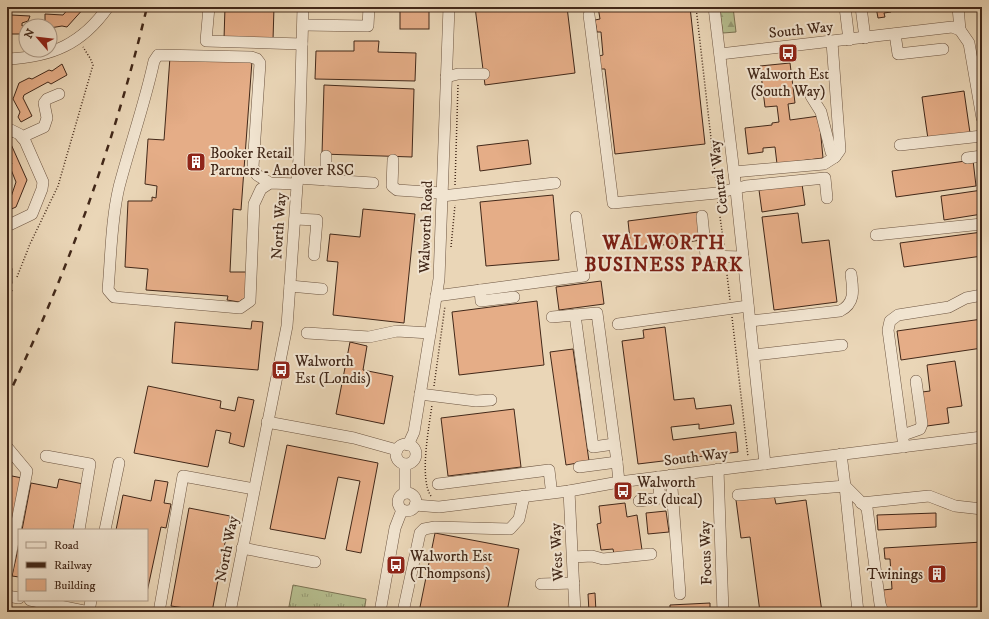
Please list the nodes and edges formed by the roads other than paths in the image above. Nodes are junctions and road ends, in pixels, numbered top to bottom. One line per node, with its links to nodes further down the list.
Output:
1 (108, 7): 20 (street)
2 (209, 7): 17 (street)
3 (303, 7): 11 (street, North Way)
4 (369, 7): 11 (street)
5 (449, 7): 22 (street, Walworth Road)
6 (714, 7): 19 (street, Central Way)
7 (845, 7): 15 (street)
8 (861, 7): 14 (street)
9 (958, 7): 12 (street)
10 (589, 15): 42 (street)
11 (303, 25): 17 (street, North Way)
12 (960, 30): 13 (street, South Way); 25 (street)
13 (896, 34): 14 (street, South Way); 18 (street)
14 (865, 38): 15 (street, South Way)
15 (849, 40): 16 (street, South Way)
16 (832, 42): 19 (street, South Way); 33 (street)
17 (302, 44): 38 (street, North Way)
18 (943, 49)
19 (720, 54): 36 (street, Central Way)
20 (7, 59)
21 (484, 74): 22 (street)
22 (446, 77): 43 (street, Walworth Road)
23 (59, 94): 29 (street)
24 (811, 96): 33 (street)
25 (981, 104): 26 (street)
26 (982, 118)
27 (7, 128): 29 (street)
28 (982, 136): 30 (street)
29 (22, 137): 49 (street)
30 (900, 145)
31 (326, 156): 37 (street)
32 (982, 156): 34 (street)
33 (835, 157): 36 (street)
34 (967, 158)
35 (393, 160): 43 (street)
36 (734, 172): 42 (street, Central Way)
37 (326, 180): 38 (street); 40 (street)
38 (297, 181): 39 (street); 47 (street, North Way)
39 (270, 183): 39 (street)
40 (373, 183)
41 (555, 183): 43 (street)
42 (736, 190): 44 (street); 52 (street, Central Way)
43 (442, 195): 59 (street, Walworth Road)
44 (827, 198)
45 (702, 216): 52 (street)
46 (576, 217): 58 (street)
47 (295, 219): 51 (street); 56 (street, North Way)
48 (982, 224): 50 (street)
49 (7, 226)
50 (876, 235)
51 (314, 256)
52 (743, 257): 62 (street, Central Way)
53 (7, 271): 55 (street)
54 (850, 274): 65 (street)
55 (11, 284)
56 (290, 286): 57 (street); 74 (street, North Way)
57 (322, 289)
58 (480, 290): 59 (street); 61 (street)
59 (441, 295): 68 (street, Walworth Road)
60 (982, 295): 75 (street)
61 (514, 297)
62 (748, 306): 65 (street, Central Way); 66 (street)
63 (575, 315): 64 (street); 77 (street); 77 (street)
64 (552, 317)
65 (750, 321): 70 (street, Central Way)
66 (618, 324)
67 (306, 333): 68 (street)
68 (430, 333): 72 (street, Walworth Road)
69 (842, 345): 70 (street)
70 (754, 355): 87 (street, Central Way)
71 (916, 381): 75 (street)
72 (420, 394): 73 (street); 78 (street, Walworth Road)
73 (491, 400)
74 (267, 422): 81 (street); 96 (street, North Way)
75 (903, 435): 80 (street)
76 (982, 437): 80 (street, South Way)
77 (614, 444): 84 (street)
78 (408, 445): 81 (street); 86 (street)
79 (7, 447): 112 (street)
80 (904, 447): 82 (street, South Way)
81 (397, 450): 86 (street)
82 (841, 454): 87 (street, South Way); 94 (street)
83 (46, 456): 106 (street)
84 (616, 462): 88 (street); 92 (street)
85 (119, 463): 107 (street)
86 (405, 464): 98 (street)
87 (765, 464): 89 (street, South Way)
88 (579, 467)
89 (718, 469): 90 (street, South Way); 127 (street, Focus Way)
90 (671, 475): 91 (street, South Way); 115 (street)
91 (658, 477): 92 (street, South Way); 101 (street)
92 (619, 482): 97 (street, South Way)
93 (438, 484): 95 (street)
94 (845, 486): 99 (street); 102 (street); 128 (street)
95 (551, 487)
96 (254, 489): 108 (street, North Way); 122 (street)
97 (569, 491): 100 (street, South Way); 110 (street, West Way)
98 (405, 493): 103 (street); 105 (street)
99 (738, 495)
100 (524, 496): 103 (street, South Way); 125 (street)
101 (639, 500)
102 (862, 503): 104 (street); 129 (street)
103 (415, 505): 105 (street)
104 (982, 509)
105 (402, 510): 124 (street)
106 (79, 529)
107 (105, 529)
108 (242, 548): 111 (street); 123 (street, North Way)
109 (651, 554): 110 (street)
110 (573, 557): 113 (street, West Way)
111 (315, 562)
112 (7, 572)
113 (574, 583): 114 (street); 126 (street, West Way)
114 (541, 584)
115 (680, 594)
116 (7, 596): 117 (street)
117 (18, 598)
118 (41, 601): 120 (street)
119 (91, 601): 121 (street)
120 (64, 603): 121 (street)
121 (89, 612)
122 (159, 612)
123 (230, 612)
124 (380, 612)
125 (403, 612)
126 (575, 612)
127 (723, 612)
128 (858, 612)
129 (883, 612)

